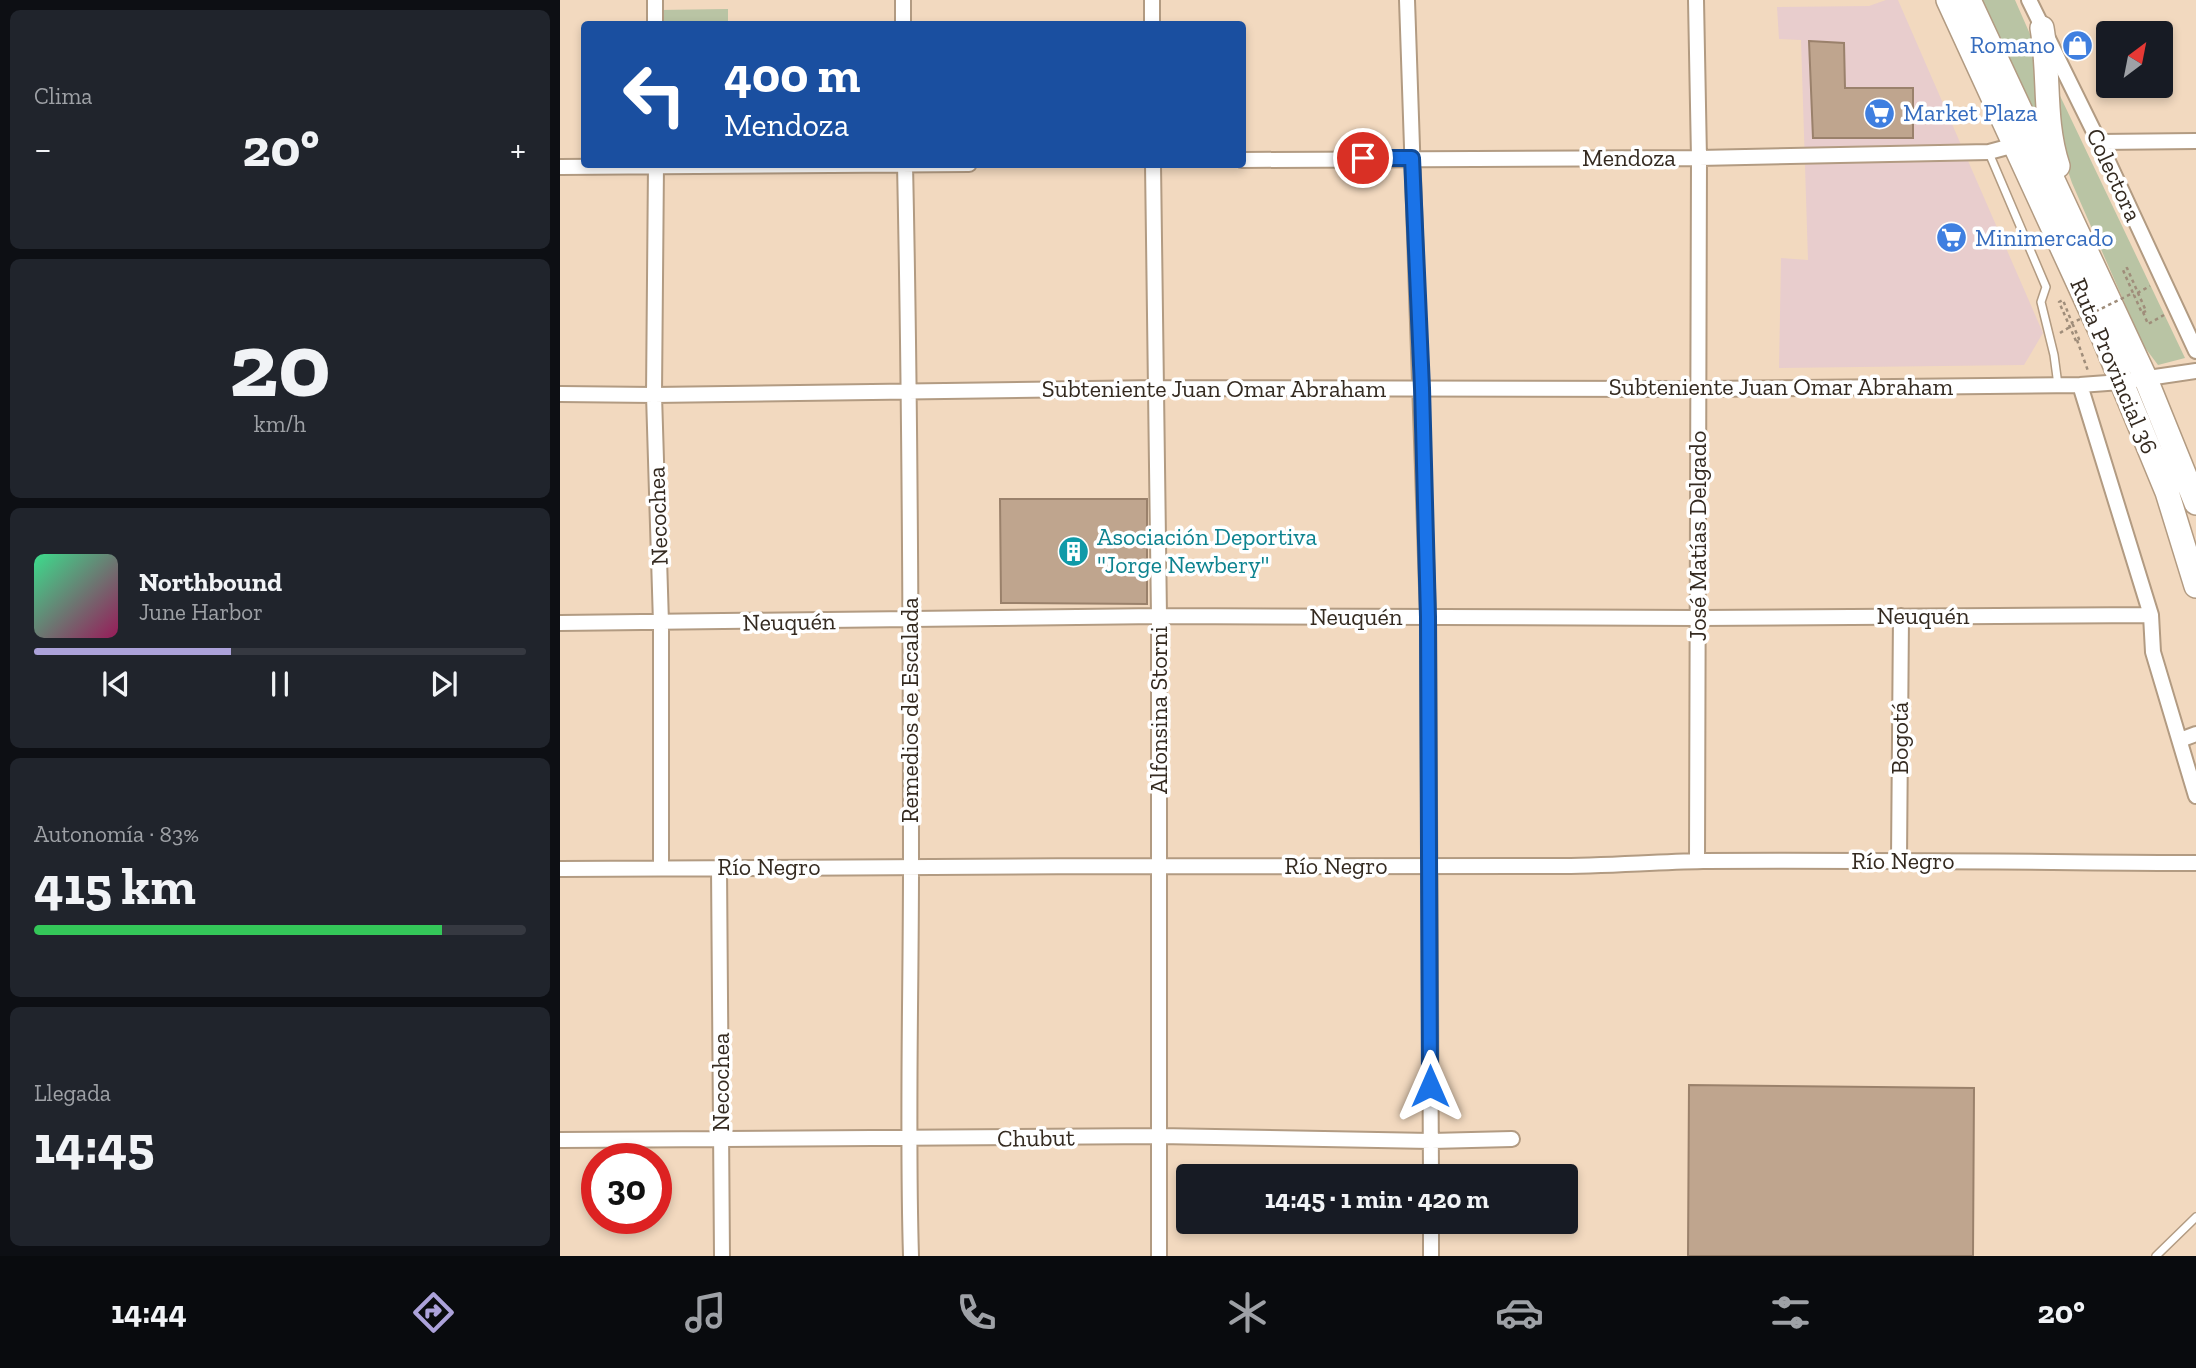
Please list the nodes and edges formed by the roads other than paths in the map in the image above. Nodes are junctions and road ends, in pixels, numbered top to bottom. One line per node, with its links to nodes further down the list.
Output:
1 (655, 0): 9 (street)
2 (903, 0): 10 (street)
3 (1152, 0): 11 (street)
4 (1407, 0): 17 (street)
5 (1696, 0): 18 (street, José Matías Delgado)
6 (1948, 0): 15 (main road, Ruta Provincial 36)
7 (1969, 0): 25 (main road, Ruta Provincial 36)
8 (2029, 0): 12 (street, Colectora)
9 (655, 21)
10 (903, 21)
11 (1152, 21)
12 (2042, 28): 14 (street, Colectora); 25 (main road)
13 (2196, 141): 14 (street)
14 (2099, 142): 26 (street, Colectora)
15 (2015, 145): 16 (street, Mendoza); 29 (main road, Ruta Provincial 36)
16 (1989, 152): 18 (street, Mendoza); 31 (lane)
17 (1412, 158): 18 (street, Mendoza); 19 (street, Mendoza); 33 (street)
18 (1699, 158): 34 (street, José Matías Delgado)
19 (1246, 160)
20 (560, 167): 21 (street)
21 (581, 167)
22 (656, 168): 37 (street, Necochea)
23 (905, 168): 35 (street, Remedios de Escalada)
24 (1153, 168): 32 (street, Alfonsina Storni)
25 (2091, 261): 28 (main road, Ruta Provincial 36)
26 (2196, 351)
27 (2196, 371): 28 (street, Subteniente Juan Omar Abraham)
28 (2145, 377): 29 (street, Subteniente Juan Omar Abraham); 38 (main road, Ruta Provincial 36)
29 (2121, 382): 30 (street, Subteniente Juan Omar Abraham); 39 (main road, Ruta Provincial 36)
30 (2086, 384): 31 (street, Subteniente Juan Omar Abraham); 40 (street)
31 (2058, 385): 34 (street, Subteniente Juan Omar Abraham)
32 (1158, 388): 33 (street, Subteniente Juan Omar Abraham); 35 (street, Subteniente Juan Omar Abraham); 41 (street, Alfonsina Storni)
33 (1422, 388): 34 (street, Subteniente Juan Omar Abraham); 43 (street)
34 (1699, 389): 44 (street, José Matías Delgado)
35 (911, 390): 37 (street, Subteniente Juan Omar Abraham); 45 (street, Remedios de Escalada)
36 (560, 394): 37 (street, Subteniente Juan Omar Abraham)
37 (654, 395): 47 (street, Necochea)
38 (2196, 503)
39 (2196, 586)
40 (2151, 615): 42 (street, Neuquén); 49 (street)
41 (1159, 616): 43 (street, Neuquén); 45 (street, Neuquén); 56 (street, Alfonsina Storni)
42 (1901, 616): 44 (street, Neuquén); 51 (street, Bogotá)
43 (1428, 617): 44 (street, Neuquén); 54 (street)
44 (1698, 618): 52 (street, José Matías Delgado)
45 (910, 620): 47 (street, Neuquén); 58 (street, Remedios de Escalada)
46 (560, 623): 47 (street, Neuquén)
47 (661, 623): 57 (street, Necochea)
48 (2196, 734): 49 (street)
49 (2180, 740): 50 (street)
50 (2196, 796)
51 (1899, 860): 52 (street, Río Negro); 53 (street, Río Negro)
52 (1697, 861): 54 (street, Río Negro)
53 (2196, 863)
54 (1429, 865): 56 (street, Río Negro); 65 (street)
55 (719, 867): 57 (street, Río Negro); 58 (street, Río Negro); 64 (street, Necochea)
56 (1160, 867): 58 (street, Río Negro); 60 (street, Alfonsina Storni)
57 (661, 868): 59 (street, Río Negro)
58 (911, 868): 61 (street, Remedios de Escalada)
59 (560, 869)
60 (1158, 1136): 61 (street, Chubut); 65 (street, Chubut); 71 (street, Alfonsina Storni)
61 (908, 1139): 64 (street, Chubut); 70 (street, Remedios de Escalada)
62 (1512, 1139): 65 (street, Chubut)
63 (560, 1140): 64 (street, Chubut)
64 (722, 1140): 69 (street, Necochea)
65 (1431, 1141): 66 (street)
66 (1431, 1164)
67 (2196, 1217): 73 (lane)
68 (1431, 1234): 72 (street)
69 (722, 1256)
70 (911, 1256)
71 (1159, 1256)
72 (1431, 1256)
73 (2156, 1256)

